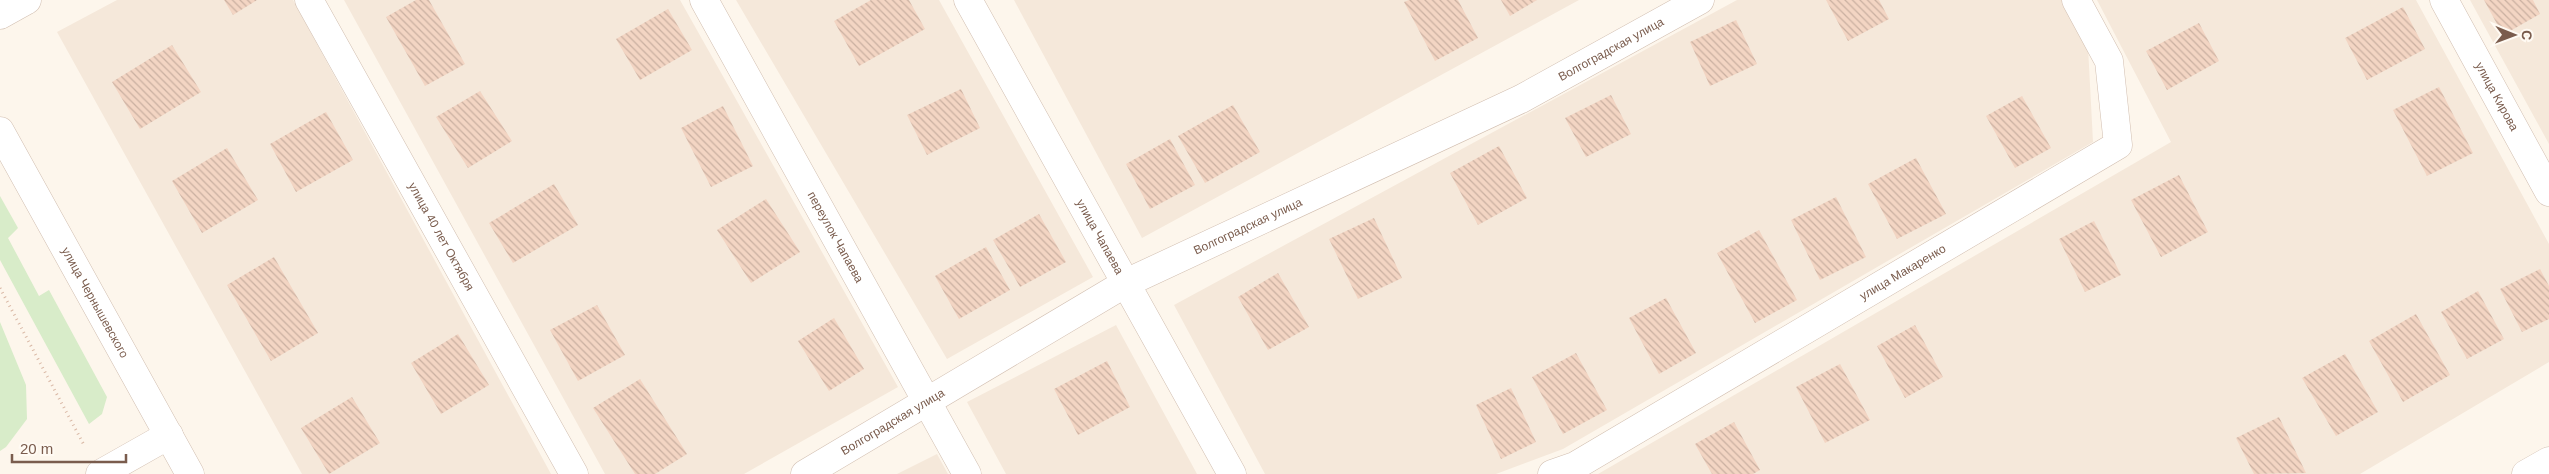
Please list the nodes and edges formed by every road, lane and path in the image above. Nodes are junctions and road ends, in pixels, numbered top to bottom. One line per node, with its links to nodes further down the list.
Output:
1 (27, 0): 8 (street)
2 (309, 0): 18 (street, улица 40 лет Октября)
3 (704, 0): 13 (street, переулок Чапаева)
4 (968, 0): 11 (street, улица Чапаева)
5 (1700, 0): 11 (street, Волгоградская улица)
6 (2076, 0): 22 (street, улица Макаренко)
7 (2444, 0): 10 (street, улица Кирова)
8 (0, 15)
9 (0, 131): 14 (street, улица Чернышевского)
10 (2549, 192)
11 (1126, 283): 13 (street, Волгоградская улица); 21 (street, улица Чапаева)
12 (0, 288): 16 (path)
13 (927, 401): 19 (street, Волгоградская улица); 20 (street, переулок Чапаева)
14 (169, 435): 16 (street); 17 (street, улица Чернышевского)
15 (2549, 461): 23 (street)
16 (100, 474)
17 (190, 474)
18 (574, 474)
19 (805, 474)
20 (967, 474)
21 (1232, 474)
22 (1552, 474)
23 (2526, 474)

